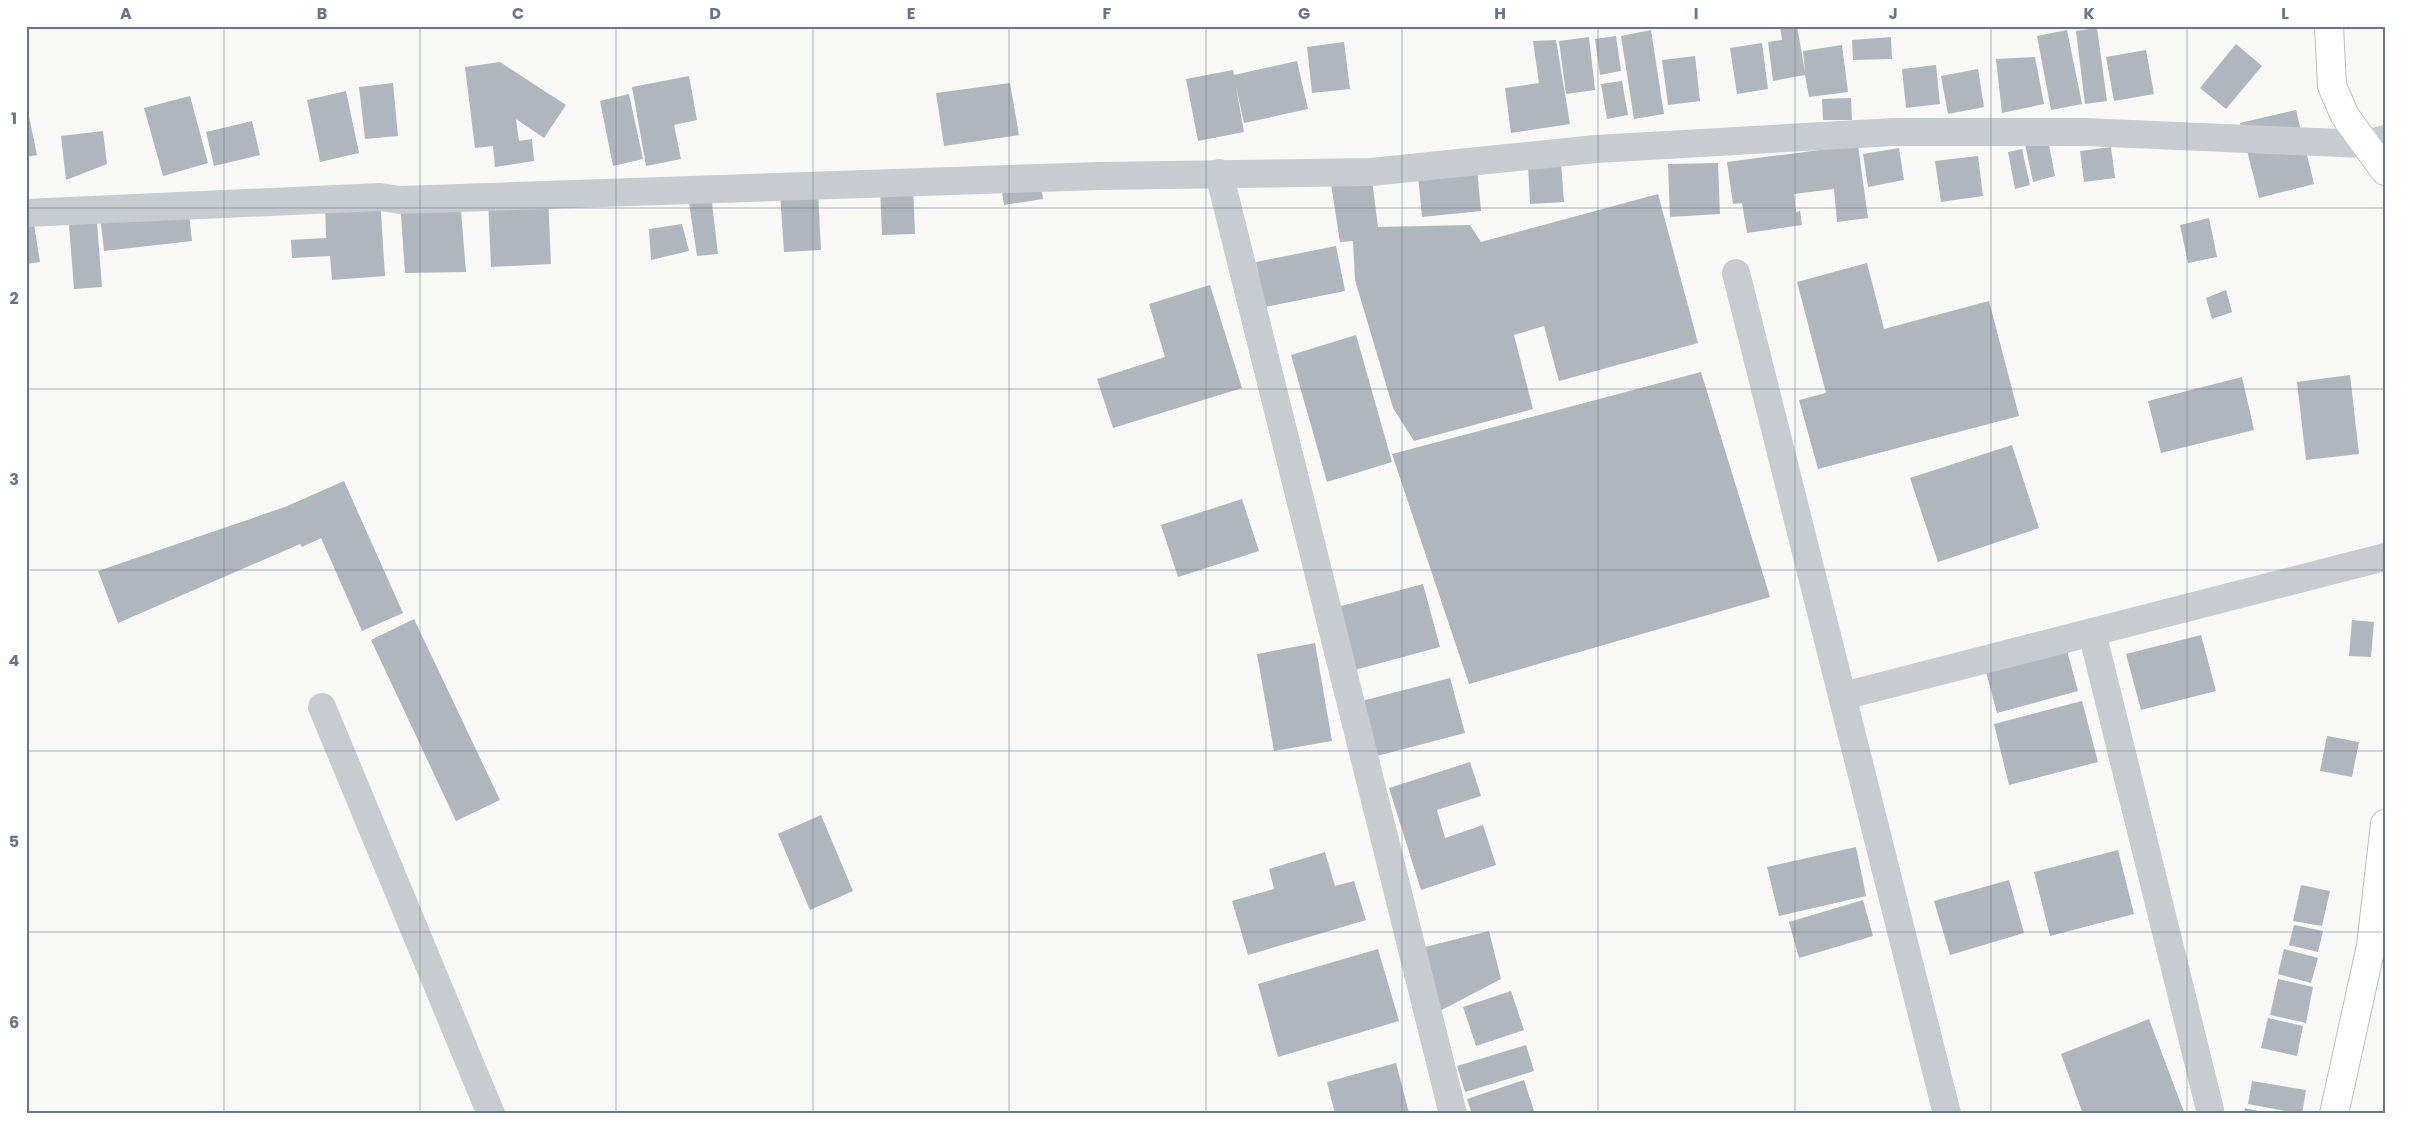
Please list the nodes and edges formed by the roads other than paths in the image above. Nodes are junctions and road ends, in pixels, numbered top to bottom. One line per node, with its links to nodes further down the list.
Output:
1 (2329, 26): 2 (main road)
2 (2375, 141): 3 (main road); 4 (street)
3 (2385, 171)
4 (1219, 173): 5 (street); 15 (street)
5 (26, 212)
6 (1736, 273): 9 (street)
7 (2385, 557): 8 (street)
8 (2092, 632): 9 (street); 13 (street)
9 (1843, 696): 16 (street)
10 (322, 707): 14 (street)
11 (2385, 824): 12 (main road)
12 (2378, 944): 17 (main road)
13 (2210, 1110)
14 (491, 1114)
15 (1453, 1114)
16 (1947, 1114)
17 (2334, 1114)

